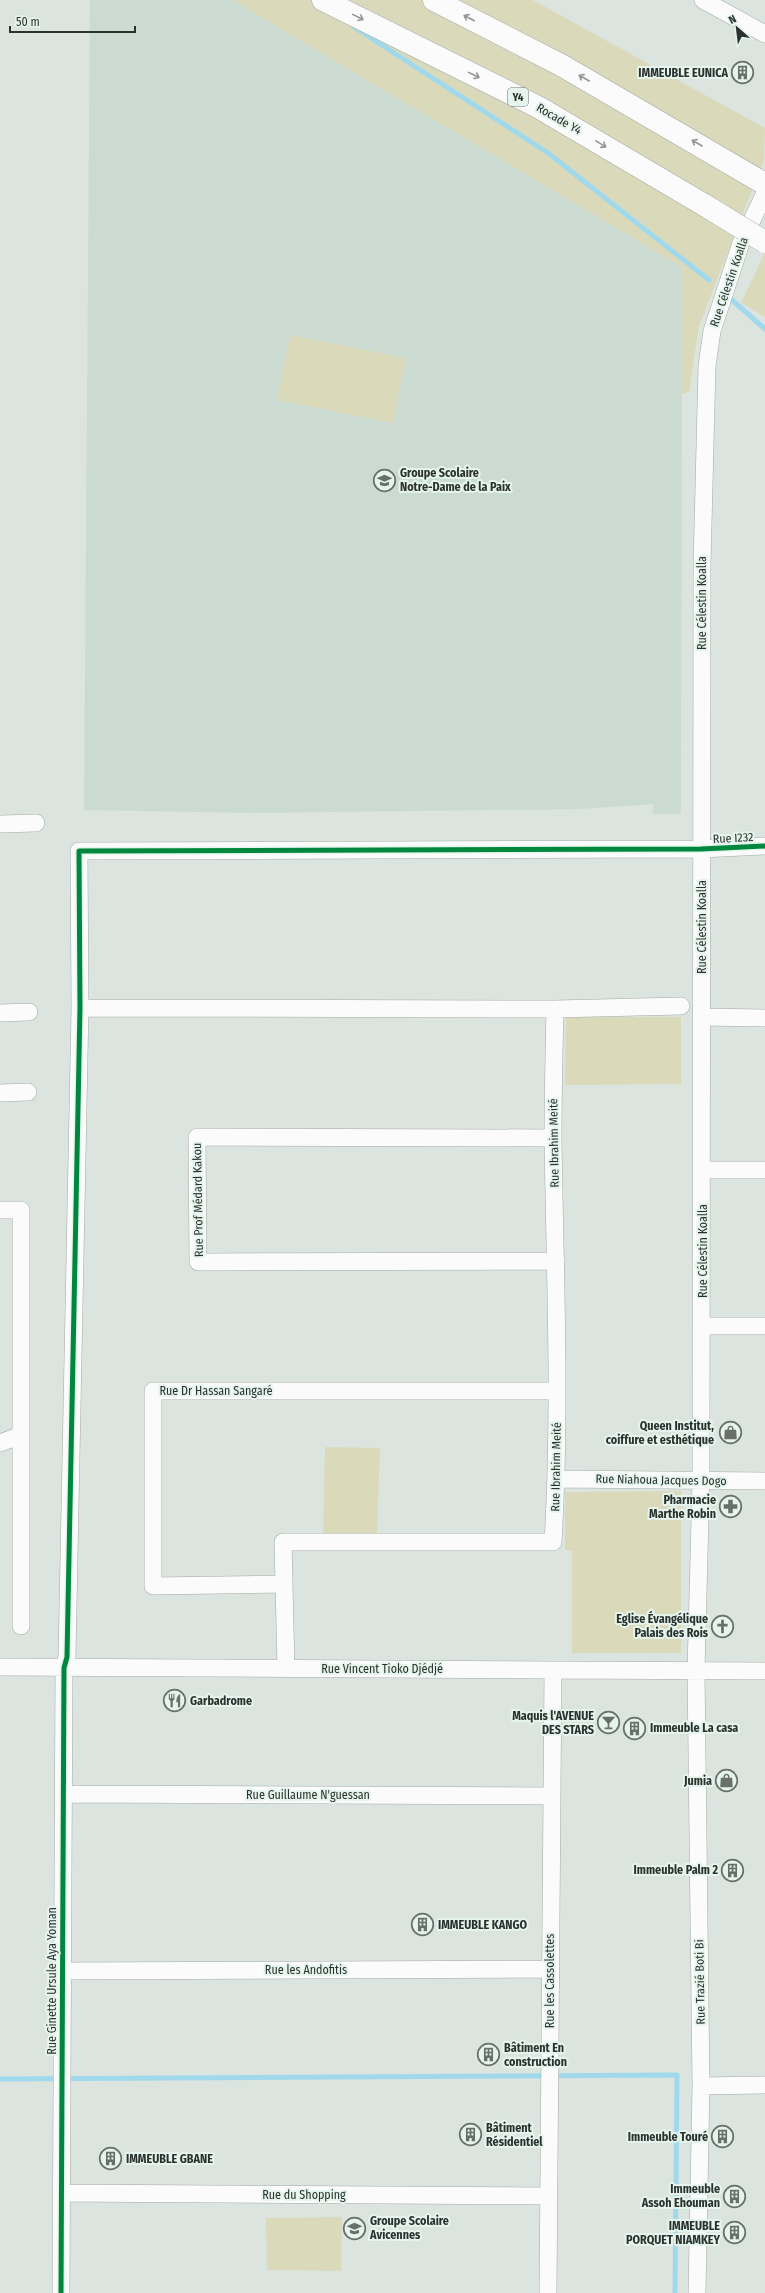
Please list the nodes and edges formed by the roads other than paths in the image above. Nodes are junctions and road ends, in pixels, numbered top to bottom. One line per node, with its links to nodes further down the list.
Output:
1 (323, 0): 7 (highway, Rocade Y4 / Y4, one-way to 7, bridge)
2 (434, 0): 5 (highway, one-way to 2)
3 (703, 0): 4 (street)
4 (765, 34)
5 (765, 184)
6 (765, 194): 11 (street, Rue Célestin Koalla)
7 (765, 242)
8 (36, 823): 9 (street)
9 (0, 824)
10 (765, 846): 11 (street, Rue I232)
11 (701, 849): 13 (street, Rue I232); 17 (street, Rue Célestin Koalla)
12 (681, 1006): 14 (street)
13 (80, 1008): 14 (street); 38 (street, Rue Ginette Ursule Aya Yoman)
14 (555, 1009): 21 (street, Rue Ibrahim Meité)
15 (29, 1012): 16 (street)
16 (0, 1013)
17 (702, 1017): 18 (street); 22 (street, Rue Célestin Koalla)
18 (765, 1018)
19 (0, 1092): 20 (street)
20 (28, 1092)
21 (553, 1138): 25 (street, Rue Ibrahim Meité); 25 (street, Rue Prof Médard Kakou)
22 (703, 1170): 23 (street); 26 (street, Rue Célestin Koalla)
23 (765, 1170)
24 (0, 1210): 29 (street)
25 (556, 1262): 28 (street, Rue Ibrahim Meité)
26 (702, 1326): 27 (street); 32 (street, Rue Célestin Koalla)
27 (765, 1326)
28 (557, 1391): 31 (street, Rue Ibrahim Meité); 34 (street, Rue Dr Hassan Sangaré)
29 (21, 1435): 30 (street); 35 (street)
30 (0, 1444)
31 (557, 1479): 32 (street, Rue Niahoua Jacques Dogo); 34 (street, Rue Ibrahim Meité)
32 (701, 1481): 33 (street, Rue Niahoua Jacques Dogo); 40 (street, Rue Célestin Koalla)
33 (765, 1481)
34 (284, 1584): 36 (street, Rue Ibrahim Meité)
35 (21, 1626)
36 (285, 1662): 38 (street, Rue Vincent Tioko Djédjé); 39 (street, Rue Vincent Tioko Djédjé)
37 (0, 1667): 38 (street, Rue Vincent Tioko Djédjé)
38 (64, 1668): 42 (street, Rue Ginette Ursule Aya Yoman)
39 (553, 1670): 40 (street, Rue Vincent Tioko Djédjé); 43 (street, Rue les Cassolettes)
40 (696, 1670): 41 (street, Rue Vincent Tioko Djédjé); 47 (street, Rue Trazié Boti Bi)
41 (765, 1671)
42 (64, 1794): 43 (street, Rue Guillaume N'guessan); 45 (street, Rue Ginette Ursule Aya Yoman)
43 (551, 1796): 44 (street, Rue les Cassolettes)
44 (550, 1969): 45 (street, Rue les Andofitis); 49 (street, Rue les Cassolettes)
45 (62, 1970): 48 (street, Rue Ginette Ursule Aya Yoman)
46 (765, 2085): 47 (street)
47 (701, 2086): 52 (street, Rue Trazié Boti Bi)
48 (61, 2194): 49 (street, Rue du Shopping); 50 (street, Rue Ginette Ursule Aya Yoman)
49 (548, 2196): 51 (street, Rue les Cassolettes)
50 (60, 2293)
51 (548, 2293)
52 (697, 2293)

